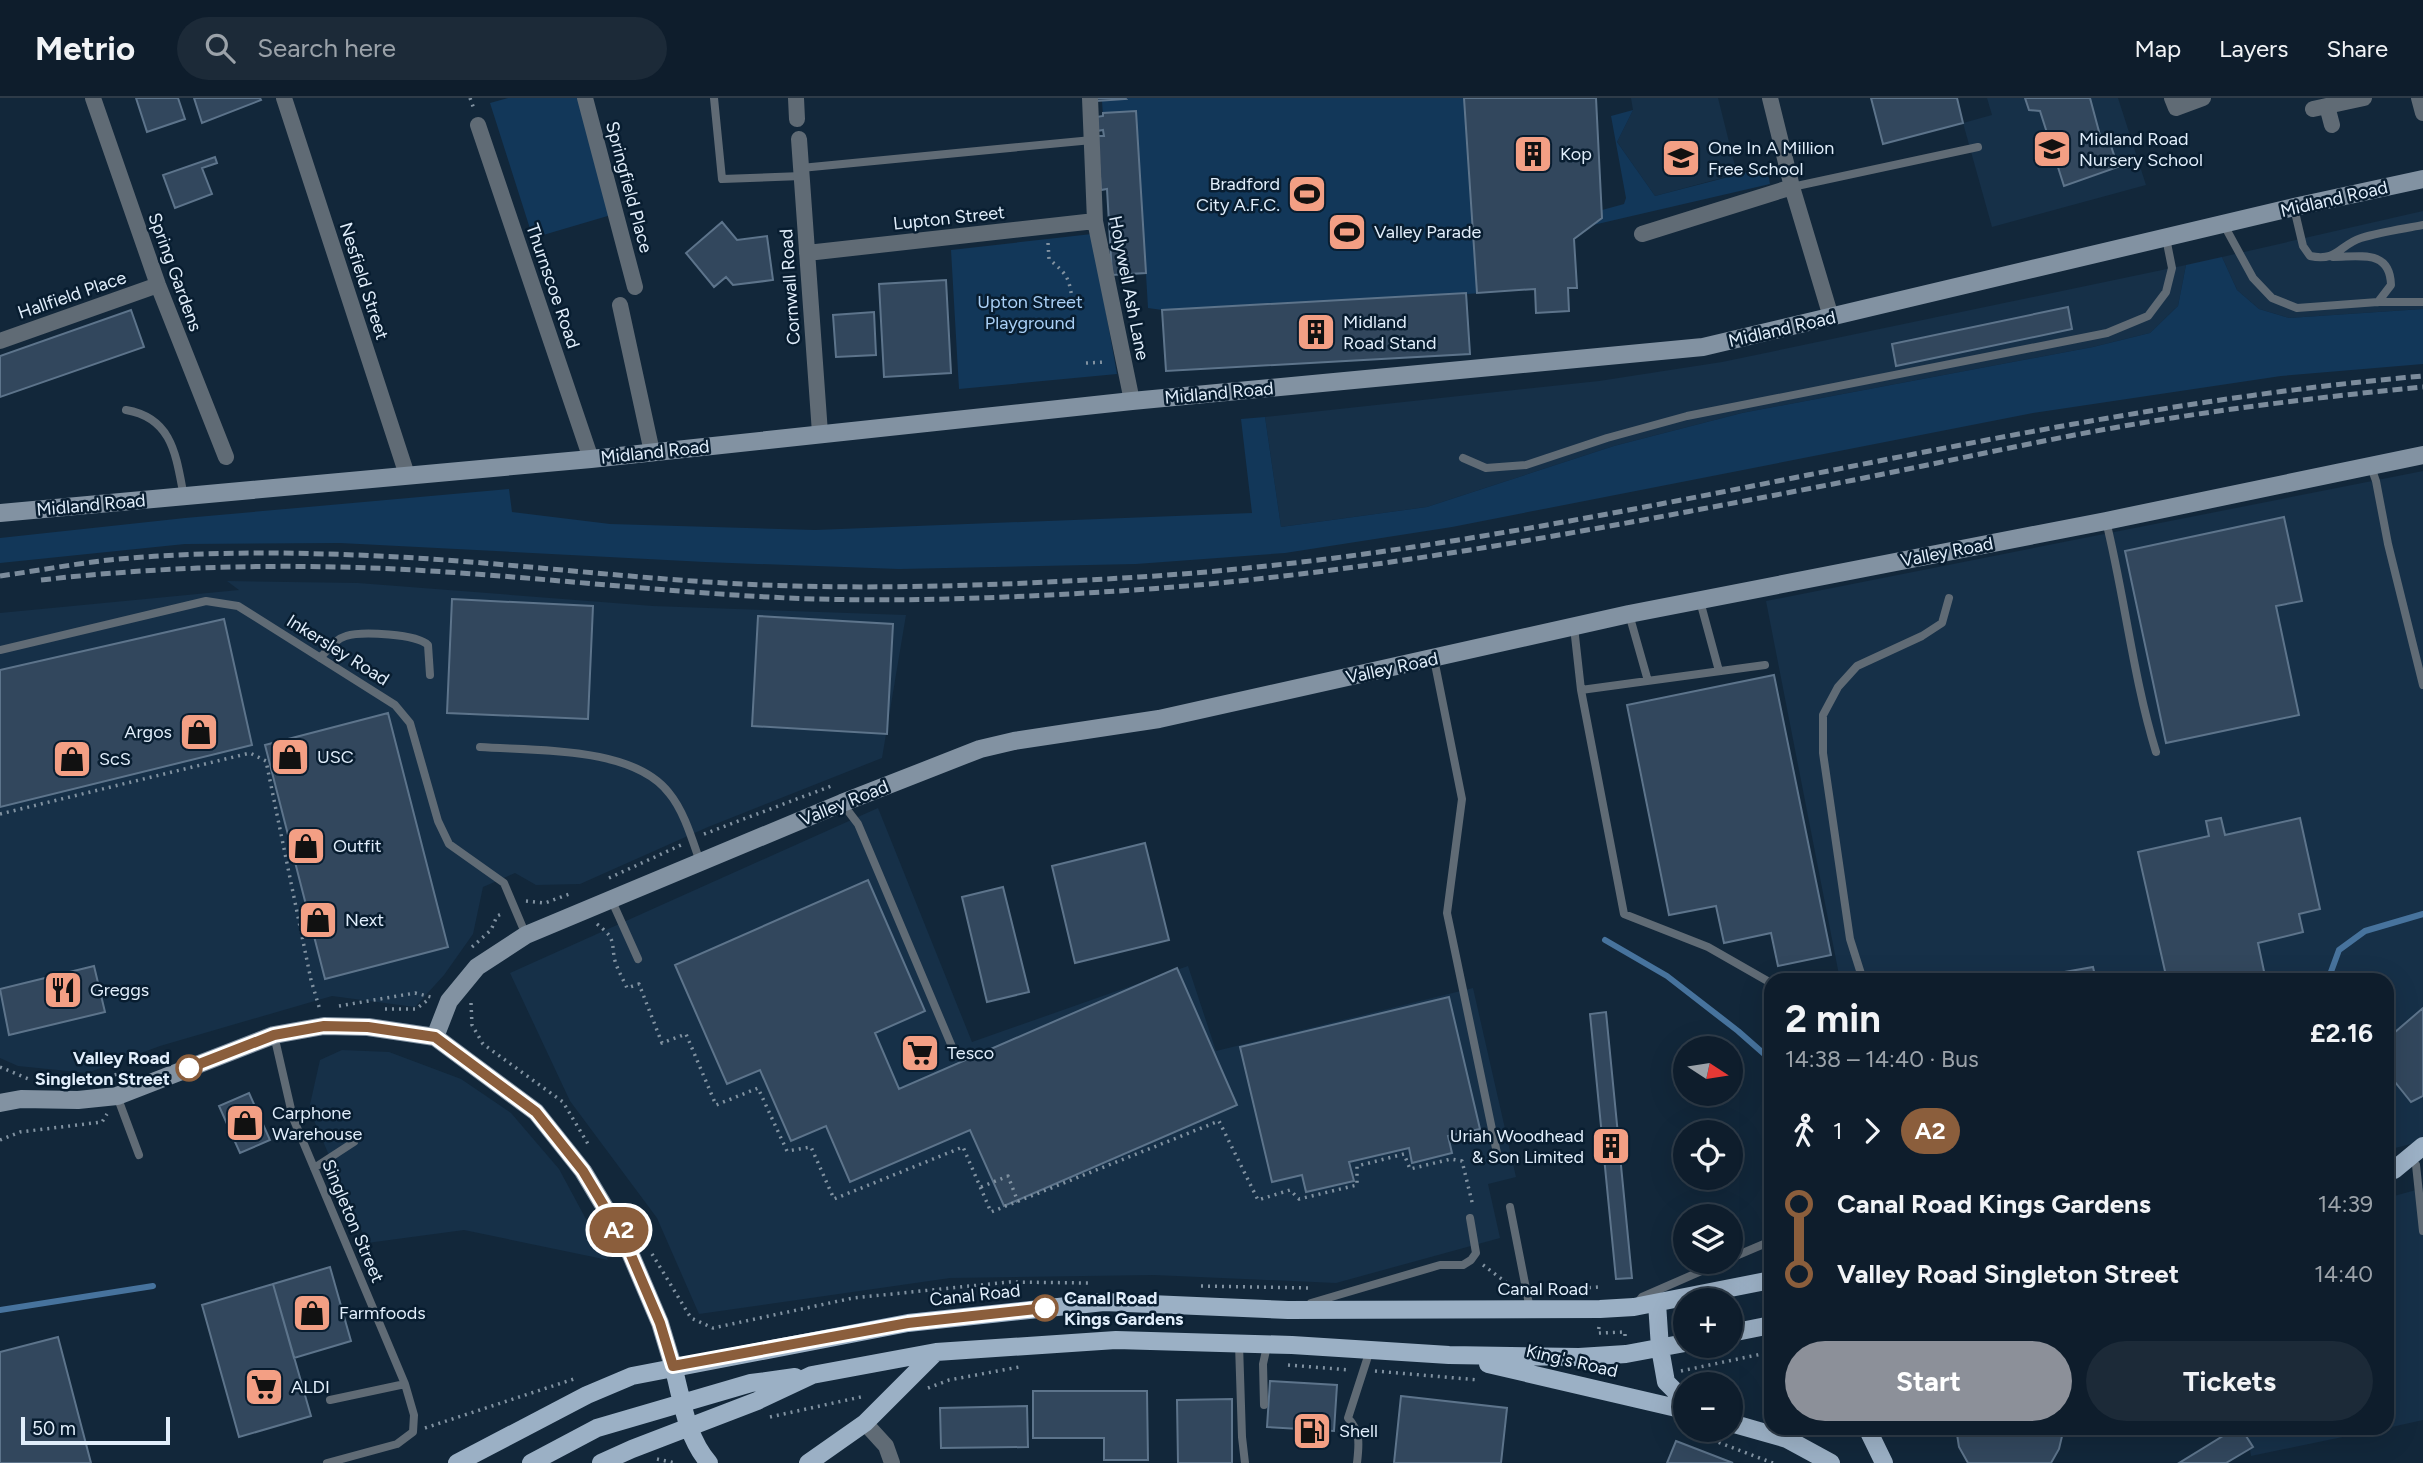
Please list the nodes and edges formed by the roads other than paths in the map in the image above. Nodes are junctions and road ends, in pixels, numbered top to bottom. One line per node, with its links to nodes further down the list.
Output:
1 (93, 98): 30 (street, Spring Gardens)
2 (284, 98): 46 (street, Nesfield Street)
3 (585, 98): 31 (street, Springfield Place)
4 (714, 98): 19 (lane)
5 (796, 98): 13 (street)
6 (1090, 98): 17 (street, Holywell Ash Lane)
7 (1770, 98): 21 (street)
8 (2172, 98): 9 (street)
9 (2203, 98)
10 (2364, 98): 15 (street)
11 (2419, 98): 12 (street)
12 (2423, 113)
13 (797, 119)
14 (478, 125): 44 (street, Thurnscoe Road)
15 (2332, 125)
16 (799, 139): 19 (street, Cornwall Road)
17 (1092, 140): 19 (lane); 23 (street, Holywell Ash Lane)
18 (1978, 147): 21 (lane)
19 (802, 172): 28 (street, Cornwall Road)
20 (2423, 179): 22 (street, Midland Road)
21 (1792, 187): 26 (street); 35 (street)
22 (2294, 207): 24 (street, Midland Road); 29 (lane)
23 (1094, 222): 28 (street, Lupton Street); 37 (street, Holywell Ash Lane)
24 (2224, 225): 27 (street, Midland Road); 32 (lane)
25 (2423, 225): 29 (lane)
26 (1642, 234)
27 (2166, 238): 35 (street, Midland Road); 43 (lane)
28 (807, 253): 39 (street, Cornwall Road)
29 (2333, 257): 32 (lane)
30 (158, 285): 36 (street, Hallfield Place); 42 (street, Spring Gardens)
31 (635, 287)
32 (2378, 302): 33 (lane)
33 (2423, 302)
34 (620, 305): 40 (street)
35 (1831, 317): 37 (street, Midland Road)
36 (0, 341)
37 (1132, 401): 39 (street, Midland Road)
38 (126, 410): 47 (lane)
39 (820, 433): 40 (street, Midland Road)
40 (652, 452): 44 (street, Midland Road)
41 (2423, 455): 45 (street, Valley Road)
42 (226, 457)
43 (1464, 458)
44 (592, 459): 46 (street, Midland Road)
45 (2371, 467): 49 (street, Valley Road); 61 (lane)
46 (407, 475): 47 (street, Midland Road)
47 (184, 497): 48 (street, Midland Road)
48 (0, 513)
49 (2106, 521): 51 (street, Valley Road); 64 (lane)
50 (1949, 598): 70 (lane)
51 (1700, 601): 52 (street, Valley Road); 58 (lane)
52 (1629, 614): 53 (street, Valley Road); 60 (lane)
53 (1574, 628): 56 (street, Valley Road); 62 (lane)
54 (0, 650): 55 (lane, Inkersley Road)
55 (320, 658): 59 (lane); 68 (lane, Inkersley Road)
56 (1434, 659): 65 (street, Valley Road); 80 (lane)
57 (1765, 665): 58 (lane)
58 (1718, 671): 60 (lane)
59 (430, 675)
60 (1648, 681): 62 (lane)
61 (2423, 685)
62 (1581, 690): 71 (lane)
63 (480, 747): 66 (lane)
64 (2156, 752)
65 (842, 803): 66 (street, Valley Road); 74 (lane)
66 (700, 862): 67 (street, Valley Road)
67 (611, 899): 68 (street, Valley Road); 69 (lane)
68 (526, 935): 73 (street, Valley Road)
69 (638, 959)
70 (1861, 973)
71 (1764, 979)
72 (274, 1035): 73 (street); 75 (street); 82 (lane, Singleton Street)
73 (435, 1037): 105 (street)
74 (953, 1049)
75 (117, 1096): 76 (street); 79 (lane)
76 (0, 1103)
77 (354, 1142): 82 (lane)
78 (2423, 1146): 83 (main road)
79 (139, 1154)
80 (1498, 1158)
81 (2419, 1164): 84 (main road); 87 (lane)
82 (314, 1168): 107 (lane, Singleton Street)
83 (2394, 1168)
84 (2394, 1170)
85 (1510, 1207): 92 (lane)
86 (1473, 1218): 95 (lane)
87 (2423, 1231)
88 (1764, 1244): 89 (lane)
89 (1743, 1253)
90 (1695, 1274): 94 (lane)
91 (1764, 1281): 93 (main road, Canal Road)
92 (1528, 1301): 94 (main road, Canal Road); 95 (main road, Canal Road)
93 (1657, 1303): 94 (main road, Canal Road); 101 (main road)
94 (1634, 1307)
95 (1288, 1310): 105 (main road, Canal Road)
96 (1764, 1326): 97 (main road)
97 (1743, 1331)
98 (1239, 1344): 99 (main road); 103 (main road); 126 (lane)
99 (1267, 1345): 102 (main road); 111 (lane)
100 (1673, 1345): 101 (main road)
101 (1660, 1348): 104 (main road); 108 (main road)
102 (1370, 1350): 104 (main road); 127 (lane)
103 (936, 1352): 106 (main road); 113 (main road)
104 (1449, 1355): 112 (main road, King's Road)
105 (673, 1366): 110 (main road); 120 (main road, Canal Road)
106 (812, 1375): 110 (main road); 115 (main road)
107 (405, 1384): 109 (lane); 119 (lane, Singleton Street)
108 (1673, 1389)
109 (330, 1400)
110 (683, 1402): 115 (main road); 121 (main road)
111 (1264, 1405)
112 (1673, 1407)
113 (864, 1423): 124 (main road); 125 (street)
114 (1743, 1425): 116 (main road)
115 (688, 1427): 122 (main road); 123 (main road)
116 (1764, 1429)
117 (1794, 1435): 128 (main road)
118 (1871, 1435): 129 (main road)
119 (327, 1463)
120 (457, 1463)
121 (531, 1463)
122 (601, 1463)
123 (709, 1463)
124 (808, 1463)
125 (892, 1463)
126 (1245, 1463)
127 (1357, 1463)
128 (1831, 1463)
129 (1885, 1463)

